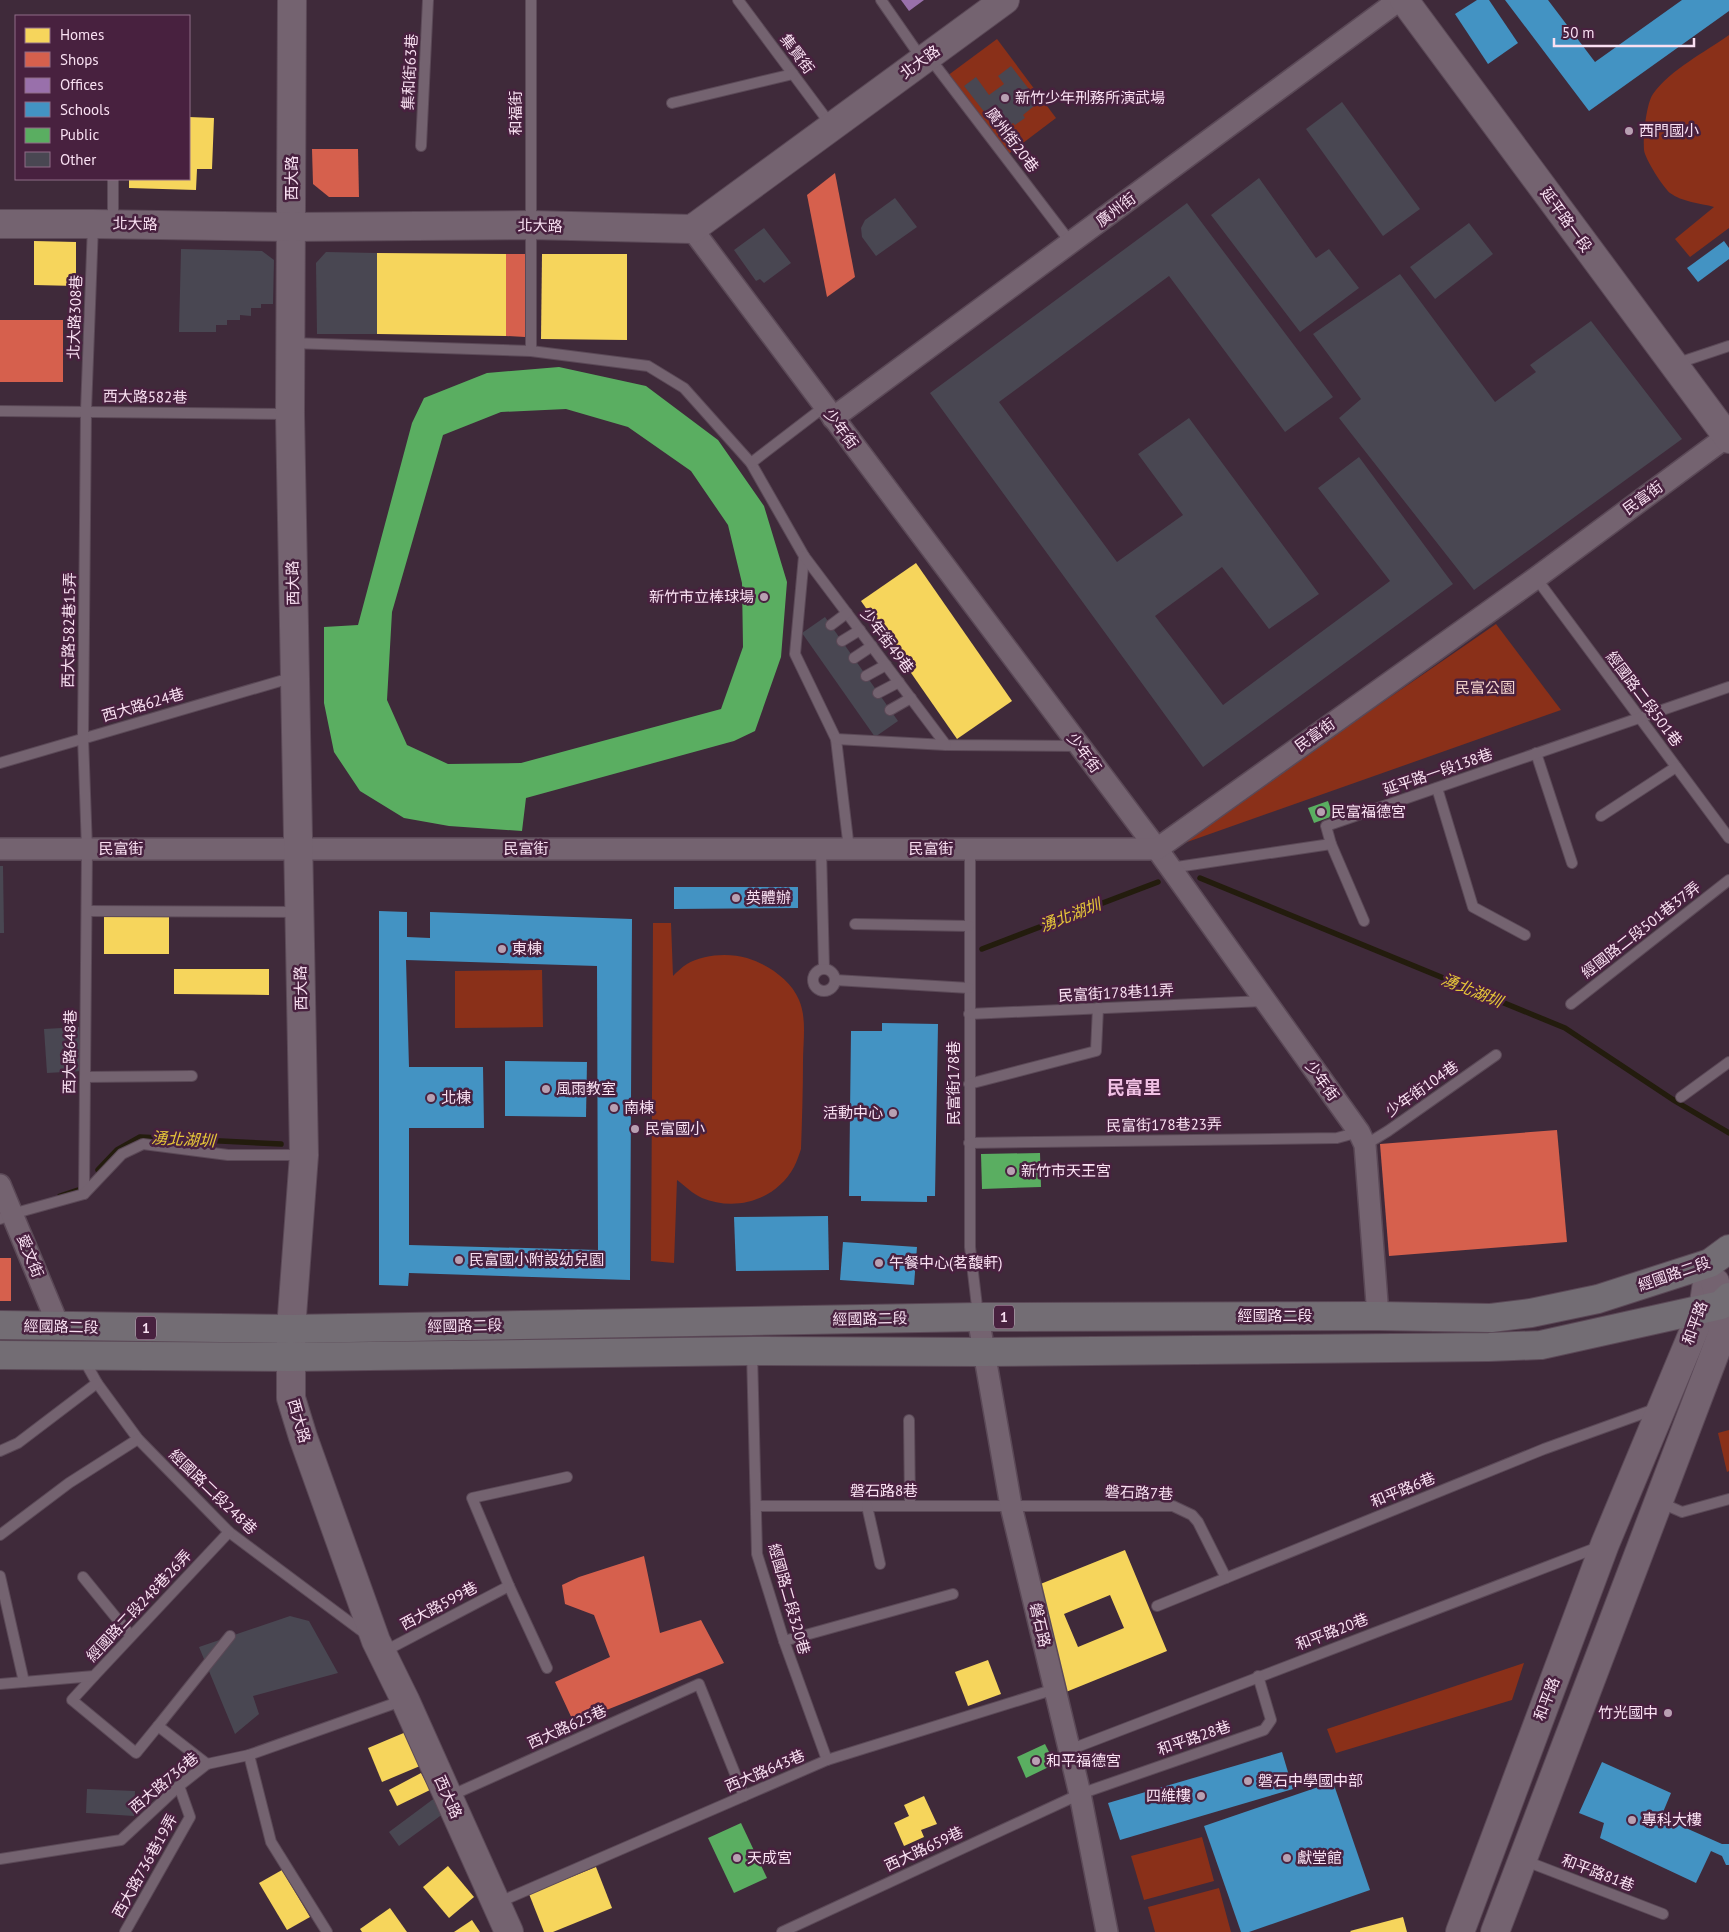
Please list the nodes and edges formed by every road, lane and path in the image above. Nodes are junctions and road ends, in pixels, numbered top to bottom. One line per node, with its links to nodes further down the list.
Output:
1 (292, 0): 18 (street, 西大路)
2 (428, 0): 13 (lane, 集和街63巷)
3 (532, 0): 17 (lane, 和福街)
4 (738, 0): 10 (lane, 集賢街)
5 (880, 0): 9 (lane, 廣州街20巷)
6 (1005, 0): 9 (street, 北大路)
7 (1399, 0): 20 (street, 廣州街)
8 (1404, 0): 24 (street, 延平路一段)
9 (925, 58): 12 (street, 北大路); 20 (lane, 廣州街20巷)
10 (793, 74): 11 (lane); 12 (lane, 集賢街)
11 (672, 103)
12 (832, 126): 19 (street, 北大路)
13 (421, 146)
14 (113, 180): 16 (lane, 北大路308巷)
15 (0, 224): 16 (street, 北大路)
16 (103, 224): 18 (street, 北大路); 26 (lane, 北大路308巷)
17 (531, 225): 18 (street, 北大路); 19 (street, 北大路); 23 (lane, 和福街)
18 (292, 227): 21 (street, 西大路)
19 (692, 229): 27 (street, 少年街)
20 (1071, 243): 27 (street, 廣州街)
21 (290, 343): 23 (lane, 少年街49巷); 28 (street, 西大路)
22 (1729, 346): 24 (lane)
23 (531, 351): 30 (lane, 少年街49巷)
24 (1674, 364): 29 (street, 延平路一段)
25 (0, 411): 26 (lane, 西大路582巷)
26 (86, 411): 28 (lane, 西大路582巷); 48 (lane, 西大路582巷15弄)
27 (828, 412): 30 (lane); 51 (street, 少年街)
28 (290, 414): 41 (street, 西大路)
29 (1728, 437): 32 (street, 民富街)
30 (751, 463): 31 (lane, 少年街49巷)
31 (804, 556): 33 (lane, 少年街49巷); 49 (lane)
32 (1536, 578): 47 (lane, 經國路二段501巷); 66 (street, 民富街)
33 (847, 613): 34 (lane); 35 (lane, 少年街49巷)
34 (831, 625)
35 (860, 630): 36 (lane); 37 (lane, 少年街49巷)
36 (842, 641)
37 (872, 646): 38 (lane); 39 (lane, 少年街49巷)
38 (854, 658)
39 (886, 665): 40 (lane); 42 (lane, 少年街49巷)
40 (866, 676)
41 (295, 677): 48 (lane, 西大路624巷); 63 (street, 西大路)
42 (899, 682): 44 (lane); 45 (lane, 少年街49巷)
43 (1729, 686): 47 (lane, 延平路一段138巷)
44 (878, 693)
45 (911, 698): 46 (lane); 50 (lane, 少年街49巷)
46 (890, 710)
47 (1638, 718): 52 (lane, 延平路一段138巷); 54 (lane, 經國路二段501巷)
48 (83, 738): 53 (lane, 西大路624巷); 62 (lane, 西大路582巷15弄)
49 (836, 739): 50 (lane); 60 (lane)
50 (946, 745): 51 (lane)
51 (1079, 746): 66 (street, 少年街)
52 (1536, 753): 55 (lane, 延平路一段138巷); 67 (lane)
53 (0, 763)
54 (1676, 767): 56 (lane); 57 (lane, 經國路二段501巷)
55 (1437, 788): 59 (lane, 延平路一段138巷); 75 (lane)
56 (1601, 816)
57 (1726, 826): 58 (lane, 經國路二段501巷)
58 (1729, 838)
59 (1331, 844): 68 (lane); 72 (lane)
60 (849, 848): 64 (street, 民富街); 65 (street, 民富街)
61 (0, 849): 62 (street, 民富街)
62 (87, 849): 63 (street, 民富街); 70 (lane, 西大路648巷)
63 (299, 849): 64 (street, 民富街); 71 (street, 西大路)
64 (821, 849): 76 (lane)
65 (970, 849): 66 (street, 民富街); 74 (lane, 民富街178巷)
66 (1157, 849): 68 (street, 少年街)
67 (1572, 863)
68 (1170, 868): 79 (street, 少年街)
69 (1729, 880): 80 (lane, 經國路二段501巷37弄)
70 (87, 911): 71 (lane); 86 (lane, 西大路648巷)
71 (300, 912): 91 (street, 西大路)
72 (1364, 920)
73 (855, 924): 74 (lane)
74 (970, 926): 78 (lane, 民富街178巷)
75 (1525, 935)
76 (824, 968): 77 (lane); 77 (lane)
77 (835, 980): 78 (lane)
78 (969, 988): 82 (lane, 民富街178巷)
79 (1264, 1001): 81 (lane, 民富街178巷11弄); 89 (street, 少年街)
80 (1571, 1004)
81 (1098, 1008): 82 (lane, 民富街178巷11弄); 87 (lane)
82 (969, 1014): 87 (lane, 民富街178巷)
83 (1496, 1055): 89 (lane, 少年街104巷)
84 (1729, 1062): 88 (lane)
85 (192, 1076): 86 (lane)
86 (85, 1077): 93 (lane, 西大路648巷)
87 (969, 1084): 90 (lane, 民富街178巷)
88 (1681, 1097)
89 (1362, 1139): 90 (lane, 民富街178巷23弄); 97 (street)
90 (969, 1142): 98 (lane, 民富街178巷)
91 (304, 1155): 93 (lane); 101 (street, 西大路)
92 (0, 1185): 94 (street, 愛文街)
93 (84, 1194): 94 (lane)
94 (6, 1216): 100 (street, 愛文街)
95 (1720, 1256): 96 (street, 和平路); 97 (main road, 經國路二段 / 1)
96 (1720, 1306): 103 (main road, 經國路二段 / 1); 108 (street, 和平路); 114 (street, 和平路)
97 (1378, 1316): 98 (main road, 經國路二段 / 1)
98 (978, 1317): 101 (main road, 經國路二段 / 1); 103 (street, 磐石路)
99 (0, 1325): 100 (main road, 經國路二段 / 1)
100 (59, 1327): 101 (main road, 經國路二段 / 1)
101 (292, 1329): 106 (street, 西大路)
102 (752, 1351): 103 (main road, 經國路二段 / 1); 106 (main road, 經國路二段 / 1); 115 (lane, 經國路二段320巷)
103 (983, 1352): 118 (street, 磐石路)
104 (0, 1355): 105 (main road, 經國路二段 / 1)
105 (82, 1355): 106 (main road, 經國路二段 / 1); 107 (lane, 經國路二段248巷)
106 (291, 1357): 132 (street, 西大路)
107 (97, 1383): 110 (lane, 經國路二段248巷); 111 (lane)
108 (1662, 1406): 121 (street, 和平路); 125 (lane, 和平路6巷)
109 (908, 1420): 117 (lane)
110 (138, 1440): 119 (lane, 經國路二段248巷); 120 (lane)
111 (0, 1452)
112 (567, 1476): 126 (lane)
113 (1729, 1499): 114 (lane)
114 (1659, 1502): 134 (street, 和平路)
115 (756, 1506): 116 (lane, 磐石路8巷); 131 (lane, 經國路二段320巷)
116 (867, 1506): 117 (lane, 磐石路8巷); 122 (lane)
117 (910, 1506): 118 (lane, 磐石路8巷)
118 (1011, 1506): 125 (lane, 磐石路7巷); 140 (street, 磐石路)
119 (229, 1532): 129 (lane, 經國路二段248巷26弄); 132 (lane, 經國路二段248巷)
120 (0, 1535)
121 (1605, 1544): 133 (street, 和平路); 137 (lane, 和平路20巷)
122 (880, 1564)
123 (0, 1576): 138 (lane)
124 (83, 1577): 129 (lane)
125 (1226, 1578): 128 (lane, 和平路6巷)
126 (509, 1586): 132 (lane, 西大路599巷); 135 (lane)
127 (953, 1594): 131 (lane)
128 (1157, 1606)
129 (131, 1636): 136 (lane, 經國路二段248巷26弄)
130 (230, 1636): 142 (lane)
131 (784, 1641): 145 (lane, 經國路二段320巷)
132 (379, 1647): 141 (street, 西大路)
133 (1564, 1653): 134 (street); 160 (street, 和平路)
134 (1597, 1664): 152 (street, 和平路)
135 (547, 1668)
136 (94, 1676): 138 (lane, 經國路二段248巷26弄); 142 (lane)
137 (1258, 1676): 143 (lane, 和平路20巷); 148 (lane, 和平路28巷)
138 (24, 1682): 139 (lane, 經國路二段248巷26弄)
139 (0, 1684)
140 (1055, 1690): 143 (street, 磐石路); 145 (lane, 西大路643巷)
141 (405, 1700): 144 (lane, 西大路736巷); 150 (street, 西大路)
142 (158, 1726): 146 (lane)
143 (1069, 1750): 148 (street, 磐石路)
144 (248, 1755): 146 (lane, 西大路736巷); 156 (lane)
145 (827, 1760): 149 (lane, 西大路643巷)
146 (207, 1764): 147 (lane, 西大路736巷)
147 (179, 1786): 151 (lane, 西大路736巷); 155 (lane, 西大路736巷19弄)
148 (1080, 1794): 158 (lane, 西大路659巷); 159 (street, 磐石路)
149 (744, 1796): 150 (lane, 西大路625巷); 153 (lane, 西大路643巷)
150 (448, 1797): 153 (street, 西大路)
151 (0, 1859)
152 (1522, 1859): 154 (lane, 和平路81巷); 161 (street, 和平路)
153 (496, 1904): 157 (street, 西大路)
154 (1663, 1914)
155 (125, 1932)
156 (327, 1932)
157 (509, 1932)
158 (782, 1932)
159 (1107, 1932)
160 (1460, 1932)
161 (1495, 1932)

